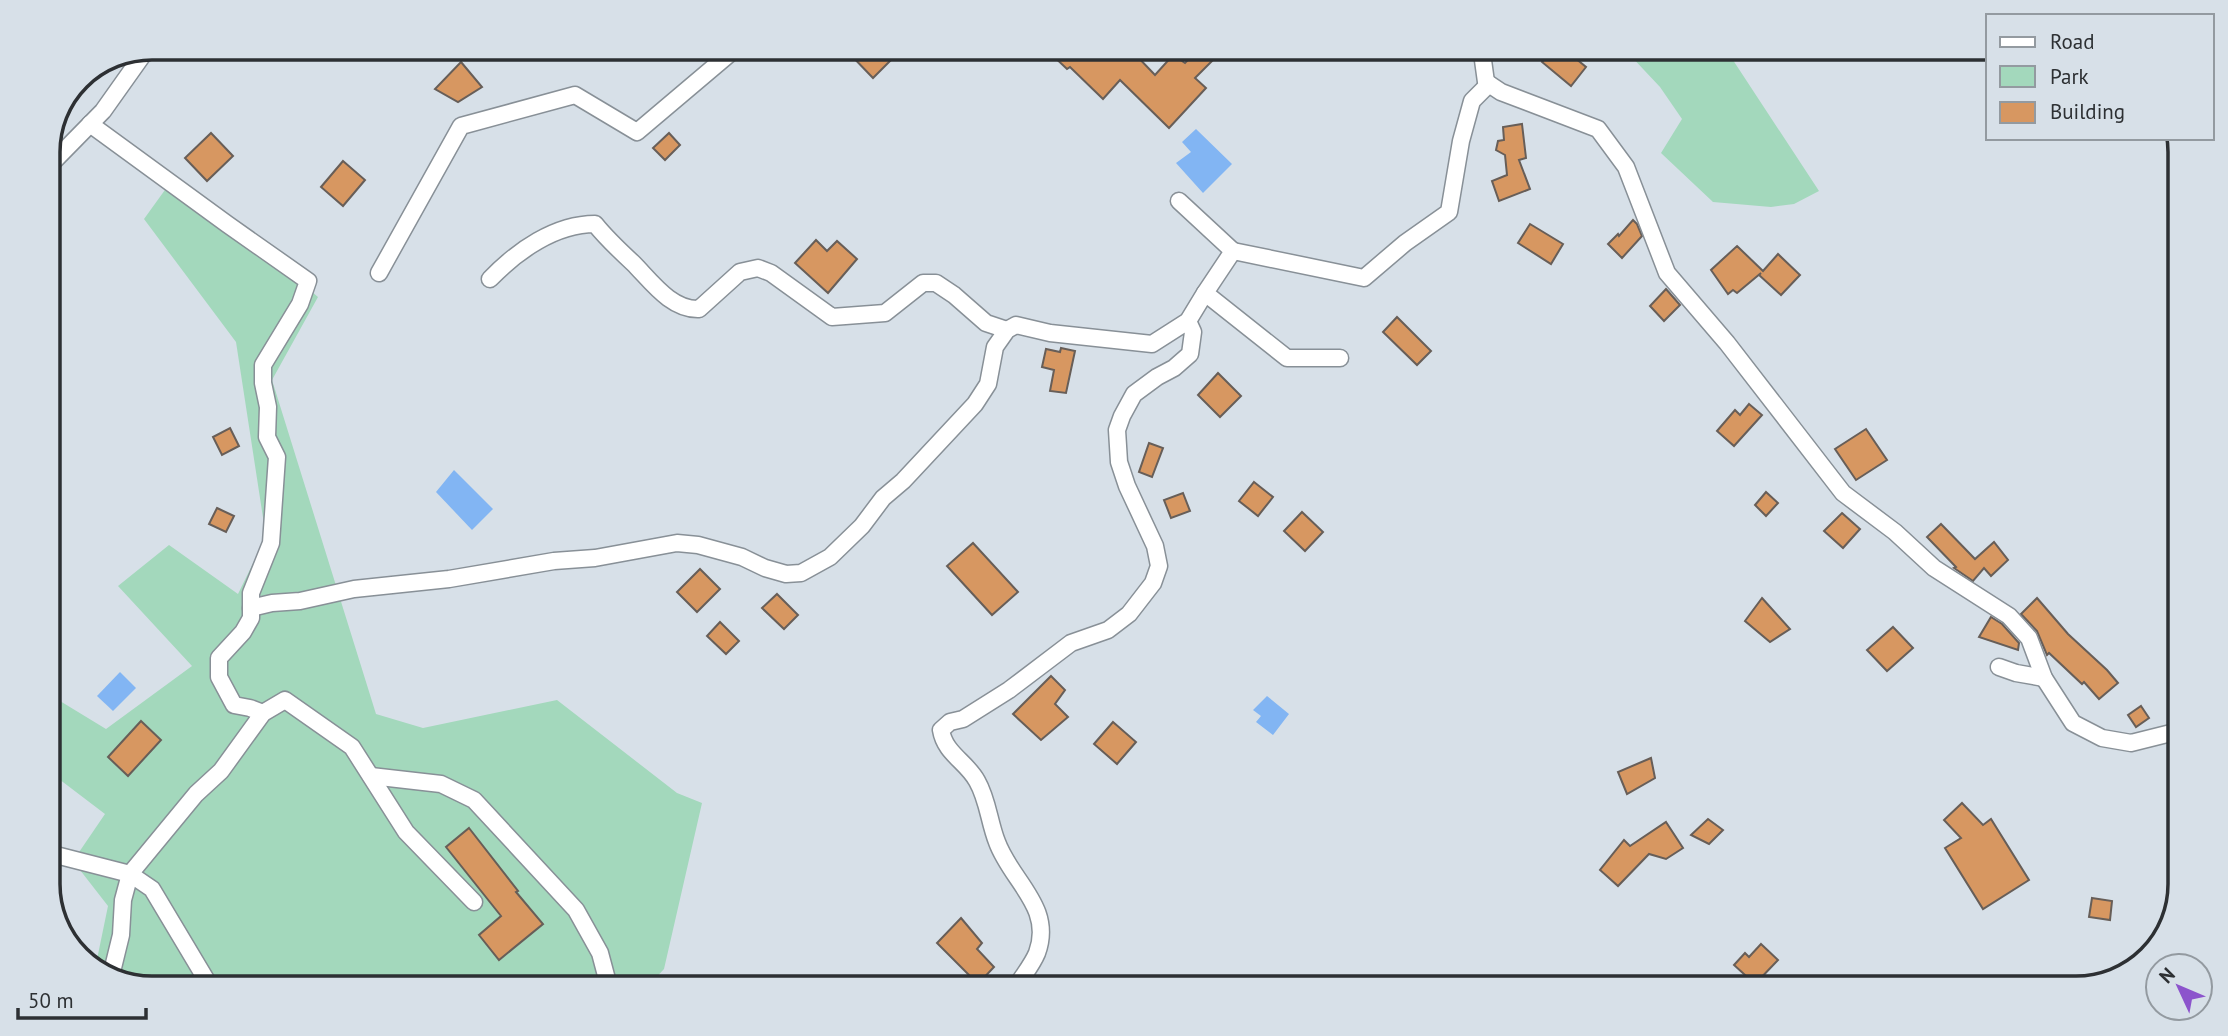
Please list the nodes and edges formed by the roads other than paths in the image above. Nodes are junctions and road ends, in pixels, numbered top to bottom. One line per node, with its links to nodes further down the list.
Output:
1 (722, 60): 9 (street)
2 (1483, 60): 4 (street)
3 (139, 61): 5 (street)
4 (1489, 84): 8 (street); 17 (street)
5 (90, 124): 6 (street); 15 (street)
6 (60, 155)
7 (1179, 201): 8 (street)
8 (1233, 251): 11 (street)
9 (379, 273)
10 (490, 279): 13 (street)
11 (1205, 293): 12 (street); 14 (street)
12 (1188, 321): 13 (street); 27 (street)
13 (1007, 330): 15 (street)
14 (1340, 358)
15 (251, 608): 18 (street)
16 (1999, 667): 17 (street)
17 (2044, 678): 19 (street)
18 (264, 713): 20 (street); 22 (street)
19 (2168, 734)
20 (371, 776): 23 (street); 26 (street)
21 (60, 856): 22 (street)
22 (130, 874): 24 (street); 25 (street)
23 (474, 902)
24 (113, 968)
25 (204, 976)
26 (606, 976)
27 (1024, 976)

